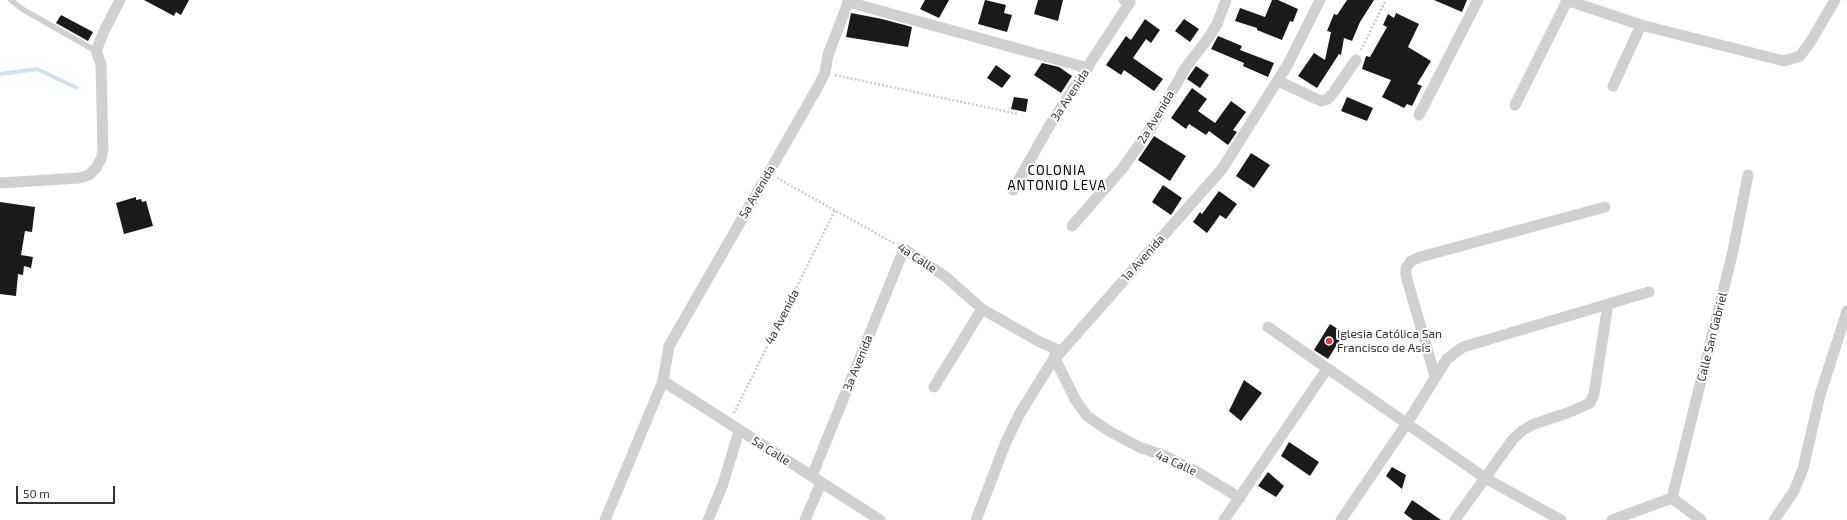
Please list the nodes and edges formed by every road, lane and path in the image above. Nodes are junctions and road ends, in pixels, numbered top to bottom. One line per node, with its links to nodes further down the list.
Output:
1 (10, 0): 12 (lane)
2 (120, 0): 12 (street)
3 (1226, 0): 27 (street, 2a Avenida)
4 (1320, 0): 16 (street, 1a Avenida)
5 (1386, 0): 13 (path)
6 (1478, 0): 20 (street)
7 (1567, 0): 11 (street); 18 (street)
8 (1835, 0): 11 (street)
9 (848, 1): 14 (street); 15 (street, 5a Avenida)
10 (1127, 1): 14 (street, 3a Avenida)
11 (1641, 25): 17 (street)
12 (96, 51): 23 (street)
13 (1356, 60): 16 (street)
14 (1088, 68): 24 (street, 3a Avenida)
15 (825, 73): 19 (path); 21 (street, 5a Avenida)
16 (1278, 81): 34 (street, 1a Avenida)
17 (1613, 86)
18 (1515, 105)
19 (1018, 114)
20 (1419, 115)
21 (768, 172): 26 (path, 4a Calle); 37 (street, 5a Avenida)
22 (1748, 175): 45 (street, Calle San Gabriel)
23 (0, 183)
24 (1013, 190)
25 (1606, 207): 36 (street)
26 (836, 210): 28 (path, 4a Calle); 40 (path, 4a Avenida)
27 (1072, 226)
28 (904, 249): 31 (street, 4a Calle); 43 (street, 3a Avenida)
29 (1649, 292): 30 (street)
30 (1608, 304): 36 (street); 42 (street)
31 (982, 309): 34 (street, 4a Calle); 38 (street)
32 (1847, 311): 58 (street)
33 (1268, 327): 35 (street)
34 (1057, 354): 44 (street, 4a Calle); 51 (street, 1a Avenida)
35 (1327, 369): 39 (street); 44 (street)
36 (1436, 376): 39 (street)
37 (663, 381): 40 (street, 5a Calle); 47 (street, 5a Avenida)
38 (934, 387)
39 (1407, 423): 42 (street); 53 (street)
40 (728, 424): 41 (street, 5a Calle)
41 (739, 430): 43 (street, 5a Calle); 48 (street)
42 (1485, 478): 54 (street); 55 (street)
43 (816, 480): 49 (street, 3a Avenida); 50 (street, 5a Calle)
44 (1240, 498): 52 (street)
45 (1672, 498): 46 (street); 56 (street)
46 (1689, 516): 57 (street)
47 (605, 520)
48 (708, 520)
49 (805, 520)
50 (880, 520)
51 (976, 520)
52 (1224, 520)
53 (1341, 520)
54 (1455, 520)
55 (1562, 520)
56 (1612, 520)
57 (1701, 520)
58 (1774, 520)

